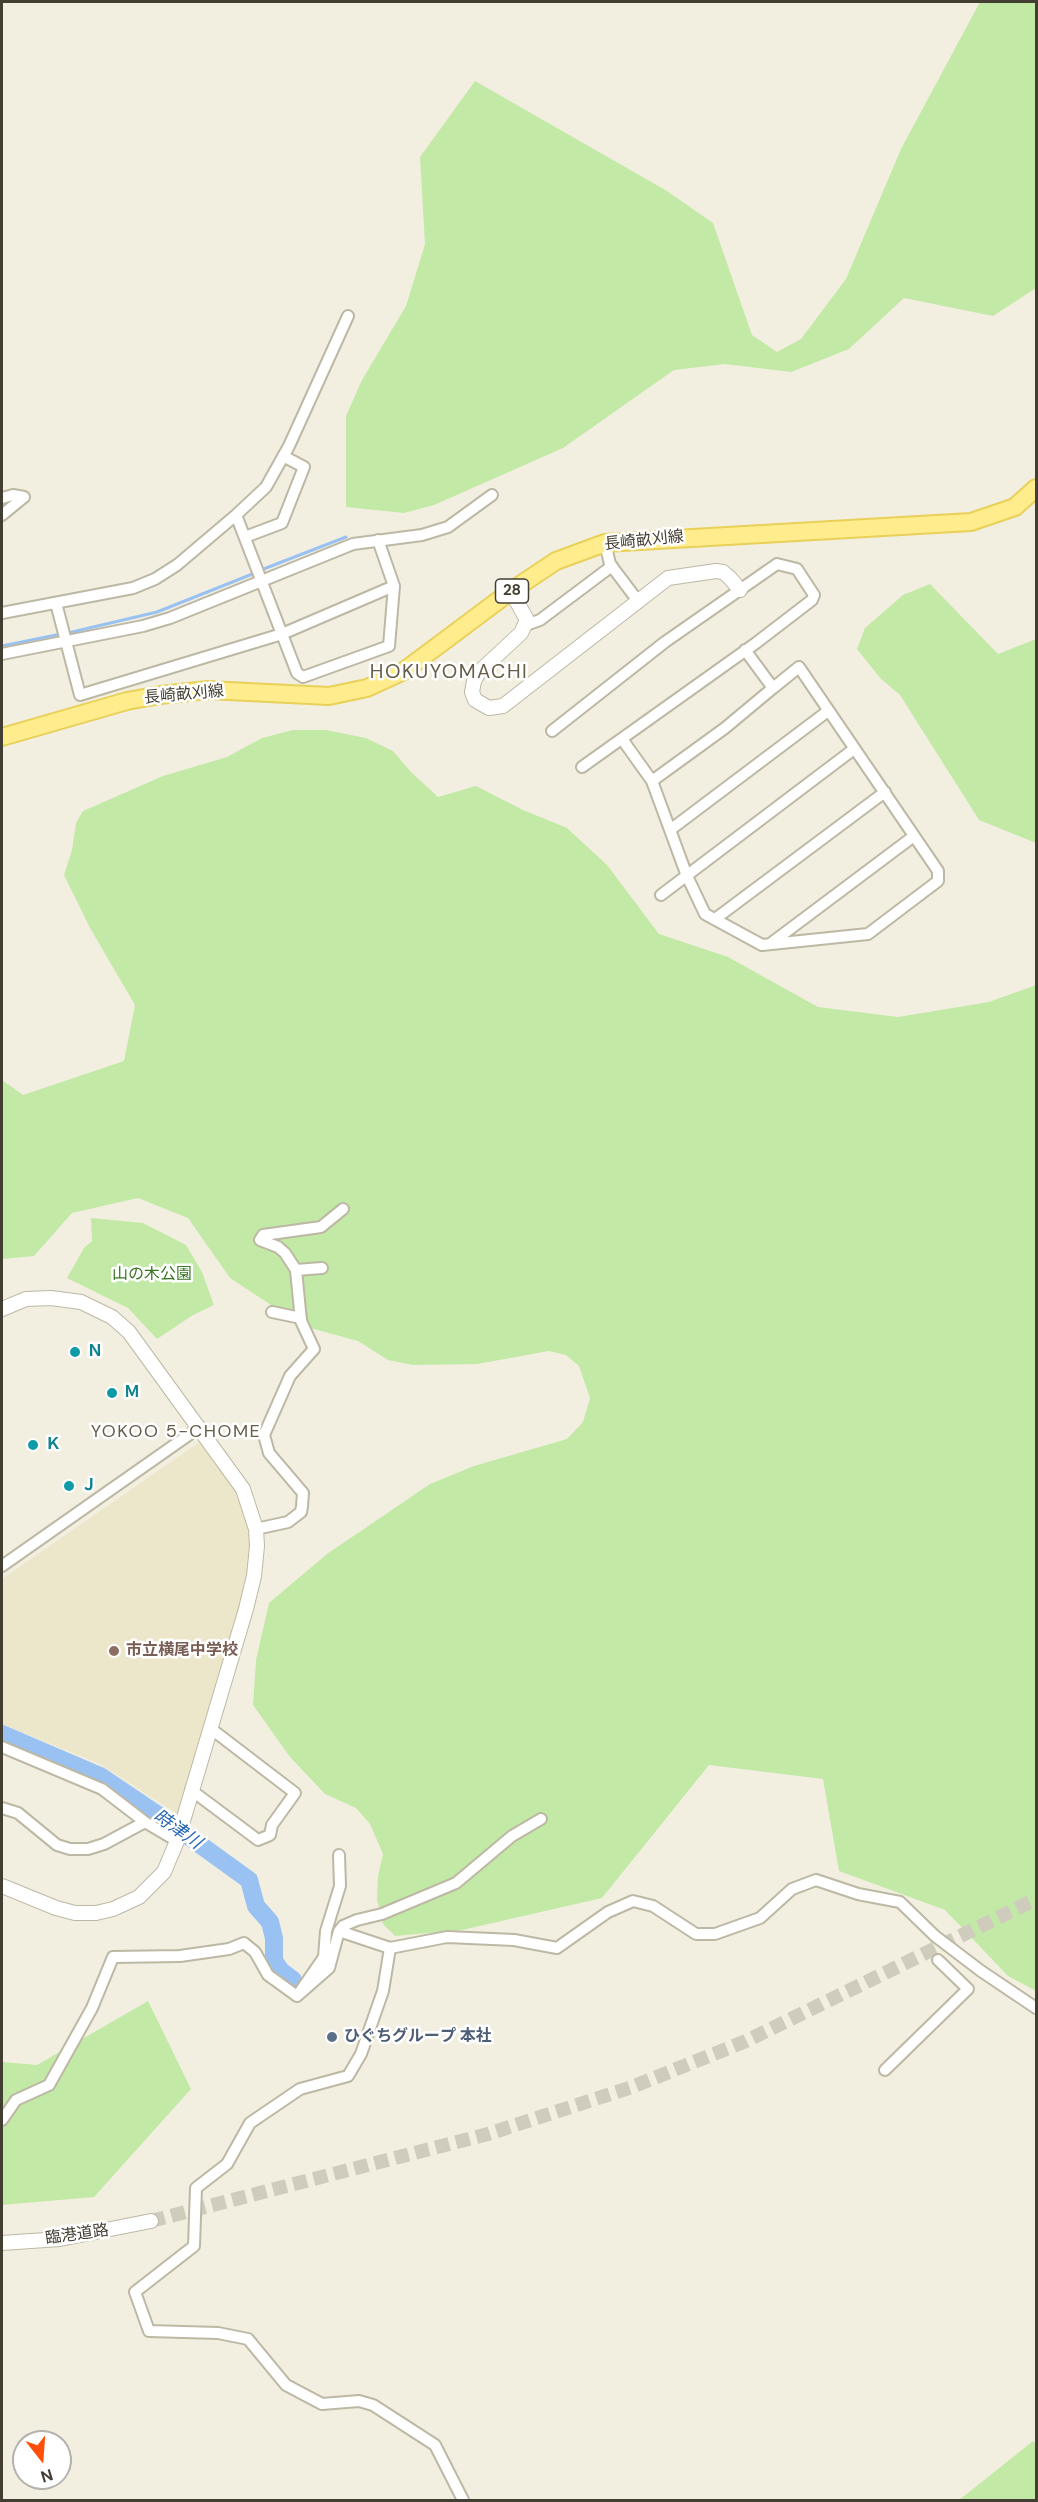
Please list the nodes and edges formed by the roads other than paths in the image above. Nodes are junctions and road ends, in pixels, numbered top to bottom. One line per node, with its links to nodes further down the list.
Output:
1 (348, 316): 2 (street)
2 (283, 456): 7 (street); 8 (street)
3 (1036, 488): 10 (main road, 長崎畝刈線 / 28)
4 (492, 495): 9 (street)
5 (2, 498): 6 (street)
6 (2, 515)
7 (236, 515): 8 (street); 17 (street)
8 (245, 537): 12 (street)
9 (378, 540): 12 (street); 13 (street)
10 (605, 543): 11 (street); 15 (main road, 長崎畝刈線 / 28)
11 (612, 566): 16 (street); 19 (street)
12 (261, 579): 20 (street); 21 (street)
13 (394, 586): 20 (street); 20 (street)
14 (740, 590): 16 (street); 22 (street); 26 (street)
15 (511, 591): 19 (street); 27 (main road, 長崎畝刈線 / 28)
16 (638, 601): 19 (street)
17 (56, 603): 18 (street); 21 (street)
18 (2, 613)
19 (526, 625)
20 (282, 634): 21 (street)
21 (65, 642): 23 (street)
22 (745, 650): 24 (street); 28 (street)
23 (2, 654)
24 (773, 688): 25 (street); 31 (street)
25 (828, 711): 29 (street); 33 (street)
26 (552, 730)
27 (2, 737)
28 (622, 739): 30 (street); 31 (street)
29 (854, 748): 32 (street); 35 (street)
30 (582, 766)
31 (652, 781): 33 (street)
32 (885, 792): 34 (street); 37 (street)
33 (670, 830): 35 (street)
34 (914, 836): 38 (street); 38 (street)
35 (687, 876): 36 (street); 37 (street)
36 (661, 895)
37 (715, 919): 38 (street)
38 (770, 944)
39 (343, 1209): 41 (street)
40 (321, 1268): 41 (street)
41 (296, 1270): 44 (street)
42 (2, 1309): 45 (street)
43 (272, 1312): 44 (street)
44 (301, 1318): 46 (street)
45 (200, 1427): 46 (street); 47 (street)
46 (256, 1529): 48 (street)
47 (2, 1566)
48 (210, 1728): 50 (street); 50 (street)
49 (2, 1747): 53 (street)
50 (191, 1790): 54 (street)
51 (2, 1808): 53 (street)
52 (541, 1819): 57 (street)
53 (145, 1822): 54 (street)
54 (177, 1841): 56 (street)
55 (339, 1855): 60 (street)
56 (2, 1886)
57 (339, 1931): 58 (street); 60 (street)
58 (390, 1948): 61 (street); 66 (street)
59 (938, 1960): 62 (street)
60 (297, 1996): 63 (street)
61 (1036, 2008)
62 (885, 2070)
63 (2, 2120)
64 (152, 2221): 65 (street, 臨港道路)
65 (2, 2243)
66 (462, 2500)

